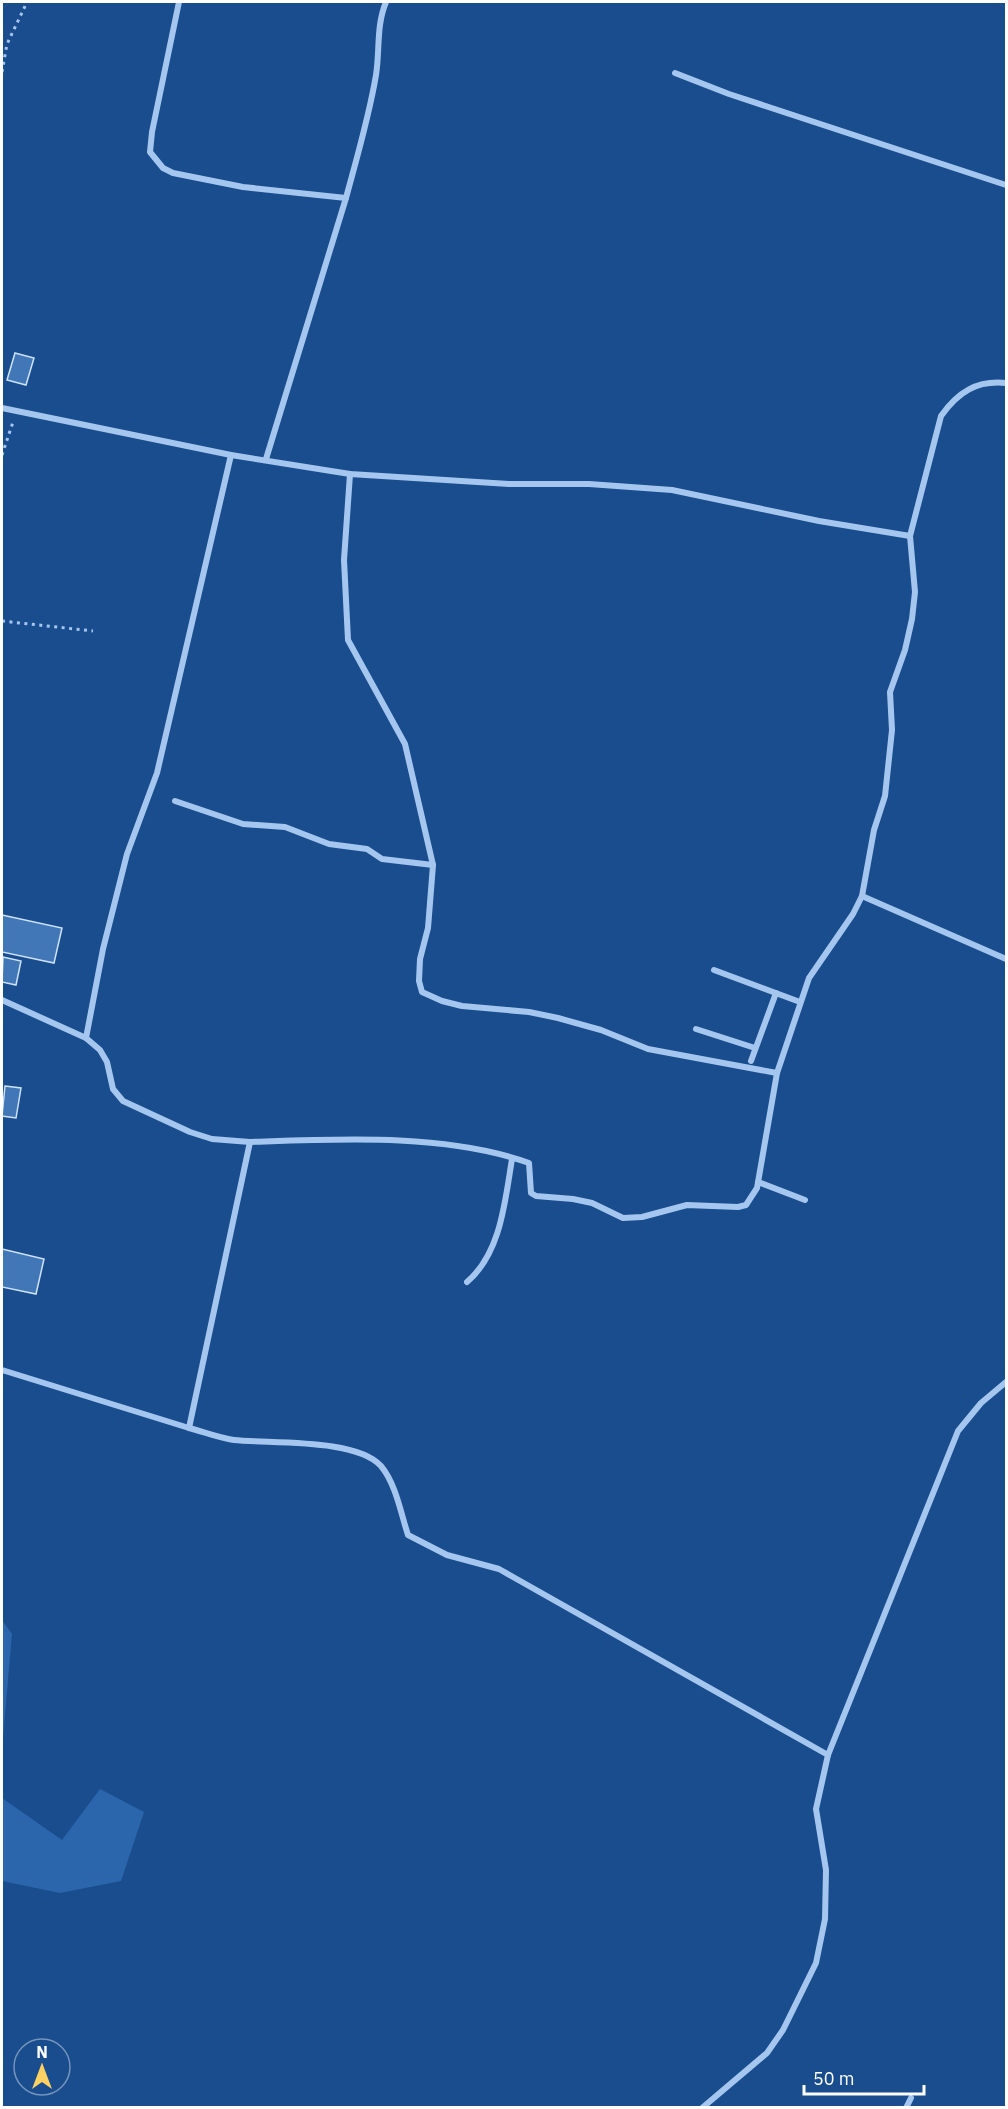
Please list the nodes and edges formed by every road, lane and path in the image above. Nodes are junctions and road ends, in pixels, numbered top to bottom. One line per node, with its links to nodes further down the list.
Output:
1 (27, 2): 4 (path)
2 (179, 2): 7 (street)
3 (386, 2): 7 (street)
4 (2, 72)
5 (675, 73): 6 (street)
6 (1006, 185)
7 (346, 198): 13 (street)
8 (1006, 383): 15 (street)
9 (2, 408): 10 (street)
10 (17, 411): 11 (path); 12 (street)
11 (2, 455)
12 (231, 455): 13 (street); 27 (street)
13 (266, 459): 14 (street)
14 (350, 474): 15 (street); 19 (street)
15 (910, 536): 20 (street)
16 (2, 621): 17 (path)
17 (93, 631)
18 (175, 801): 19 (street)
19 (433, 864): 30 (street)
20 (862, 896): 21 (street); 25 (street)
21 (1006, 959)
22 (714, 970): 23 (street)
23 (776, 993): 25 (street); 28 (street)
24 (2, 1000): 27 (street)
25 (800, 1002): 30 (street)
26 (696, 1029): 28 (street)
27 (86, 1038): 31 (street)
28 (755, 1048): 29 (street)
29 (750, 1061)
30 (777, 1073): 33 (street)
31 (250, 1142): 32 (street); 38 (street)
32 (512, 1159): 33 (street); 35 (street)
33 (758, 1182): 34 (street)
34 (805, 1200)
35 (467, 1282)
36 (2, 1370): 38 (street)
37 (1006, 1382): 39 (street)
38 (189, 1428): 39 (street)
39 (828, 1755): 41 (street)
40 (911, 2098): 42 (street)
41 (702, 2108)
42 (906, 2108)

